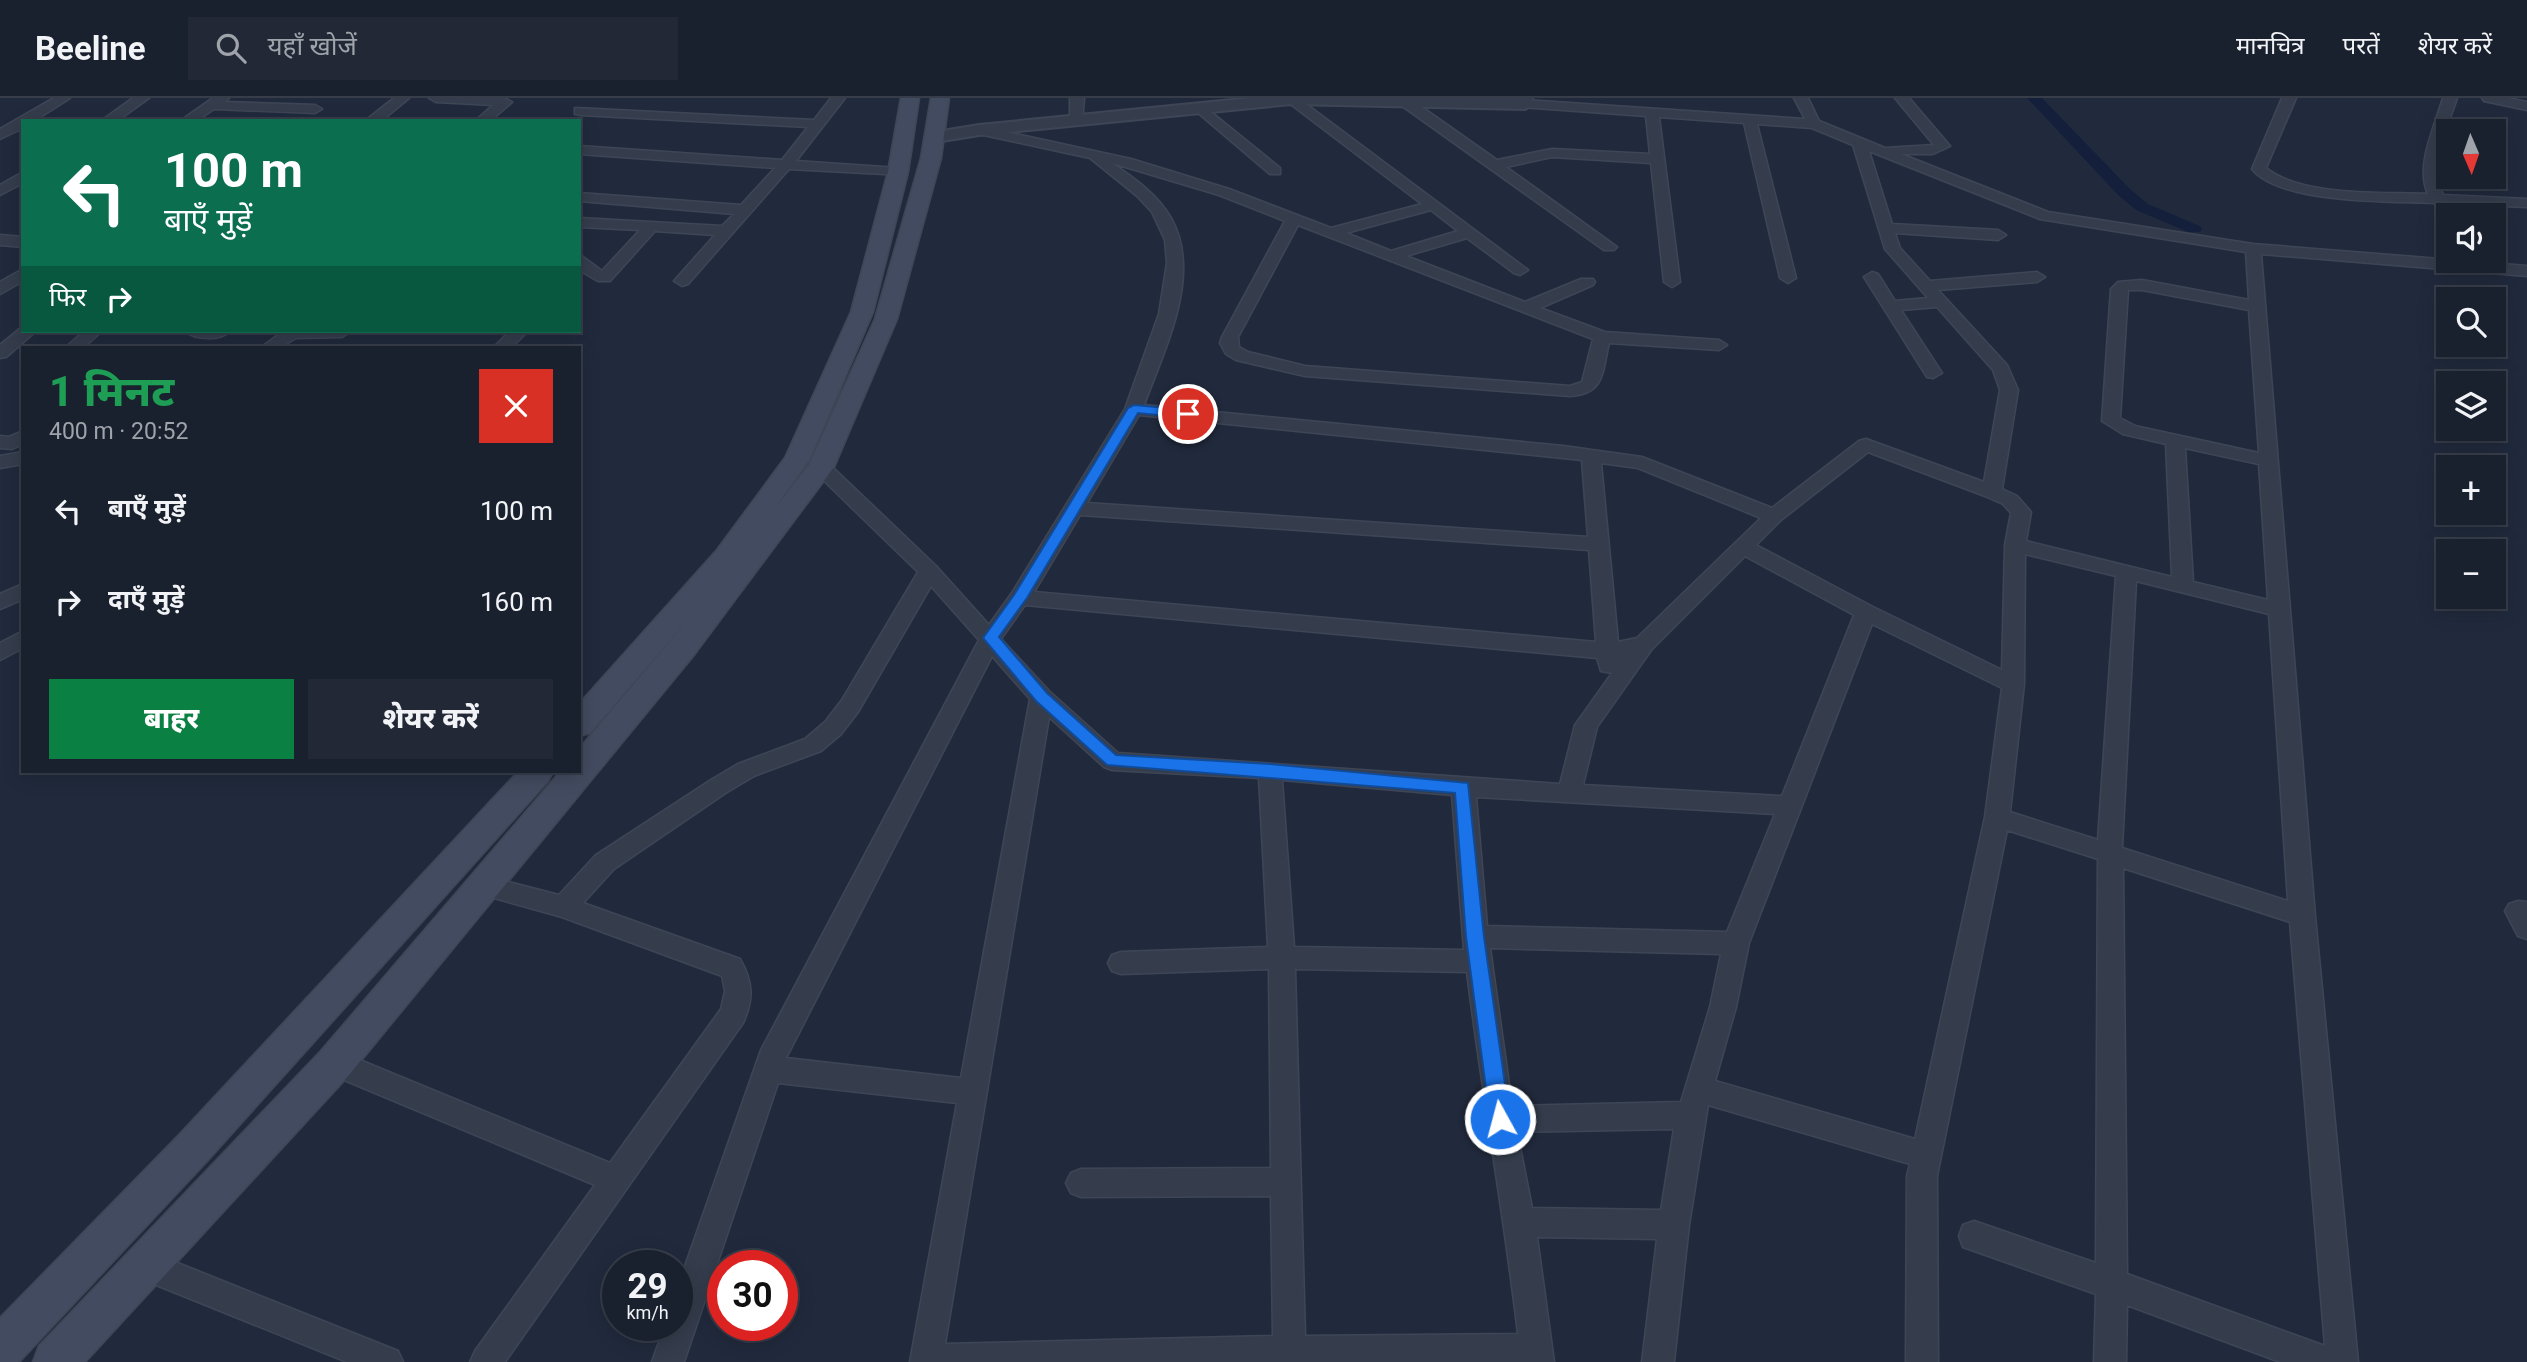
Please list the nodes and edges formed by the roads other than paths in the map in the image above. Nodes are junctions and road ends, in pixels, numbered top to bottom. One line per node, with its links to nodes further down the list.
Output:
1 (63, 98): 26 (street)
2 (142, 98): 27 (street)
3 (330, 98): 22 (street)
4 (402, 98): 30 (street)
5 (436, 98): 31 (street)
6 (594, 98): 23 (street)
7 (838, 98): 34 (street)
8 (910, 98): 48 (main road)
9 (940, 98): 39 (main road)
10 (1077, 98): 33 (street)
11 (1801, 98): 35 (street)
12 (1902, 98): 42 (street)
13 (2289, 98): 52 (street)
14 (2450, 98): 52 (street)
15 (2490, 98): 20 (street)
16 (1291, 99): 17 (street); 21 (street); 55 (street)
17 (1403, 100): 18 (street); 46 (street)
18 (1525, 101): 24 (street)
19 (217, 102): 22 (street); 28 (street)
20 (2527, 106)
21 (1201, 108): 33 (street); 47 (street)
22 (315, 109): 29 (street)
23 (580, 111): 32 (street); 34 (street)
24 (1652, 112): 25 (street); 44 (street)
25 (1749, 118): 35 (street); 75 (street)
26 (27, 119)
27 (111, 119)
28 (190, 119)
29 (302, 119)
30 (375, 119)
31 (484, 119)
32 (570, 119)
33 (1077, 120): 37 (street)
34 (818, 124): 45 (street)
35 (1814, 124): 40 (street)
36 (17, 125): 38 (street)
37 (979, 130): 39 (street); 43 (street)
38 (0, 135)
39 (936, 137): 108 (main road)
40 (1858, 140): 42 (street); 60 (street)
41 (581, 150): 45 (street)
42 (1881, 150): 66 (street)
43 (1091, 155): 57 (street); 100 (street)
44 (1658, 159): 46 (street); 78 (street)
45 (786, 164): 48 (street); 56 (street)
46 (1495, 165): 65 (street)
47 (1275, 171)
48 (898, 172): 133 (main road)
49 (21, 177): 50 (street)
50 (0, 191)
51 (581, 197): 56 (street)
52 (2438, 199): 53 (street); 54 (street)
53 (2442, 203)
54 (2527, 204)
55 (1434, 205): 62 (street); 63 (street)
56 (745, 210): 61 (street)
57 (1294, 218): 63 (street); 90 (street)
58 (581, 222): 59 (street)
59 (651, 227): 61 (street); 68 (street)
60 (1889, 228): 64 (street); 79 (street)
61 (725, 231): 76 (street)
62 (1469, 232): 67 (street); 69 (street)
63 (1330, 233): 67 (street)
64 (1998, 236)
65 (1609, 247)
66 (2253, 249): 70 (street); 84 (street)
67 (1390, 256): 85 (street)
68 (582, 268)
69 (1520, 270)
70 (2508, 270): 71 (street)
71 (2527, 271)
72 (21, 275): 80 (street)
73 (1872, 277): 83 (street)
74 (2037, 277): 79 (street)
75 (1788, 278)
76 (682, 281)
77 (1587, 282): 85 (street)
78 (1672, 282)
79 (1927, 286): 82 (street)
80 (0, 289): 81 (street)
81 (21, 292)
82 (1941, 302): 83 (street); 109 (street)
83 (1892, 306): 99 (street)
84 (2258, 307): 102 (street); 106 (street)
85 (1525, 308): 90 (street)
86 (26, 333): 97 (street)
87 (92, 333): 93 (street)
88 (219, 333): 94 (street)
89 (518, 333): 96 (street)
90 (1602, 337): 92 (street)
91 (337, 338): 95 (street)
92 (1720, 345)
93 (75, 346)
94 (202, 346)
95 (271, 346)
96 (503, 346)
97 (0, 355): 98 (street)
98 (21, 360)
99 (1933, 373)
100 (1134, 408): 104 (street); 110 (street)
101 (21, 437): 103 (street)
102 (2175, 440): 106 (street); 118 (street)
103 (0, 442)
104 (1591, 456): 111 (street); 112 (street)
105 (21, 458): 107 (street)
106 (2269, 461): 123 (street)
107 (0, 462)
108 (821, 467): 115 (street); 135 (main road)
109 (1992, 492): 111 (street); 113 (street)
110 (1073, 508): 112 (street); 121 (street)
111 (1774, 516): 114 (street)
112 (1600, 544): 128 (street)
113 (2015, 545): 116 (street); 130 (street)
114 (1742, 546): 124 (street); 127 (street)
115 (929, 571): 125 (street); 144 (street)
116 (2126, 572): 118 (street); 142 (street)
117 (0, 580): 119 (street)
118 (2183, 586): 123 (street)
119 (21, 591)
120 (21, 592): 122 (street)
121 (1020, 598): 125 (street); 128 (street)
122 (0, 601)
123 (2280, 610): 146 (street)
124 (1866, 612): 130 (street); 140 (street)
125 (991, 638): 132 (street); 153 (street)
126 (21, 639): 129 (street)
127 (1644, 644): 128 (street); 131 (street)
128 (1608, 651): 131 (street)
129 (0, 653)
130 (2013, 684): 141 (street)
131 (1611, 690): 139 (street)
132 (1041, 697): 134 (street); 154 (street)
133 (581, 723)
134 (1270, 770): 138 (street); 150 (street)
135 (581, 771)
136 (536, 773): 166 (main road)
137 (579, 773): 143 (main road)
138 (1463, 787): 139 (street); 149 (street)
139 (1569, 794): 140 (street)
140 (1790, 806): 148 (street)
141 (1997, 817): 142 (street); 157 (street)
142 (2110, 851): 146 (street); 165 (street)
143 (485, 886): 144 (street); 152 (main road)
144 (564, 907): 158 (street)
145 (2527, 912): 147 (street)
146 (2302, 916): 178 (street)
147 (2527, 928)
148 (1736, 943): 149 (street); 155 (street)
149 (1477, 949): 150 (street); 156 (street)
150 (1282, 958): 151 (street); 159 (street)
151 (1121, 963)
152 (335, 1063): 158 (street); 164 (main road)
153 (768, 1069): 154 (street); 172 (street)
154 (972, 1092): 173 (street)
155 (1695, 1102): 156 (street); 157 (street); 162 (street)
156 (1500, 1119): 161 (street)
157 (1928, 1156): 175 (street)
158 (618, 1180): 171 (street)
159 (1287, 1182): 160 (street); 168 (street)
160 (1081, 1183)
161 (1520, 1222): 162 (street); 167 (street)
162 (1674, 1225): 174 (street)
163 (1974, 1236): 165 (street)
164 (145, 1265): 169 (main road); 170 (street)
165 (2112, 1284): 176 (street); 177 (street)
166 (0, 1350)
167 (1537, 1356): 168 (street)
168 (1289, 1357): 173 (street)
169 (55, 1362)
170 (387, 1362)
171 (486, 1362)
172 (668, 1362)
173 (926, 1362)
174 (1658, 1362)
175 (1922, 1362)
176 (2110, 1362)
177 (2323, 1362)
178 (2342, 1362)

